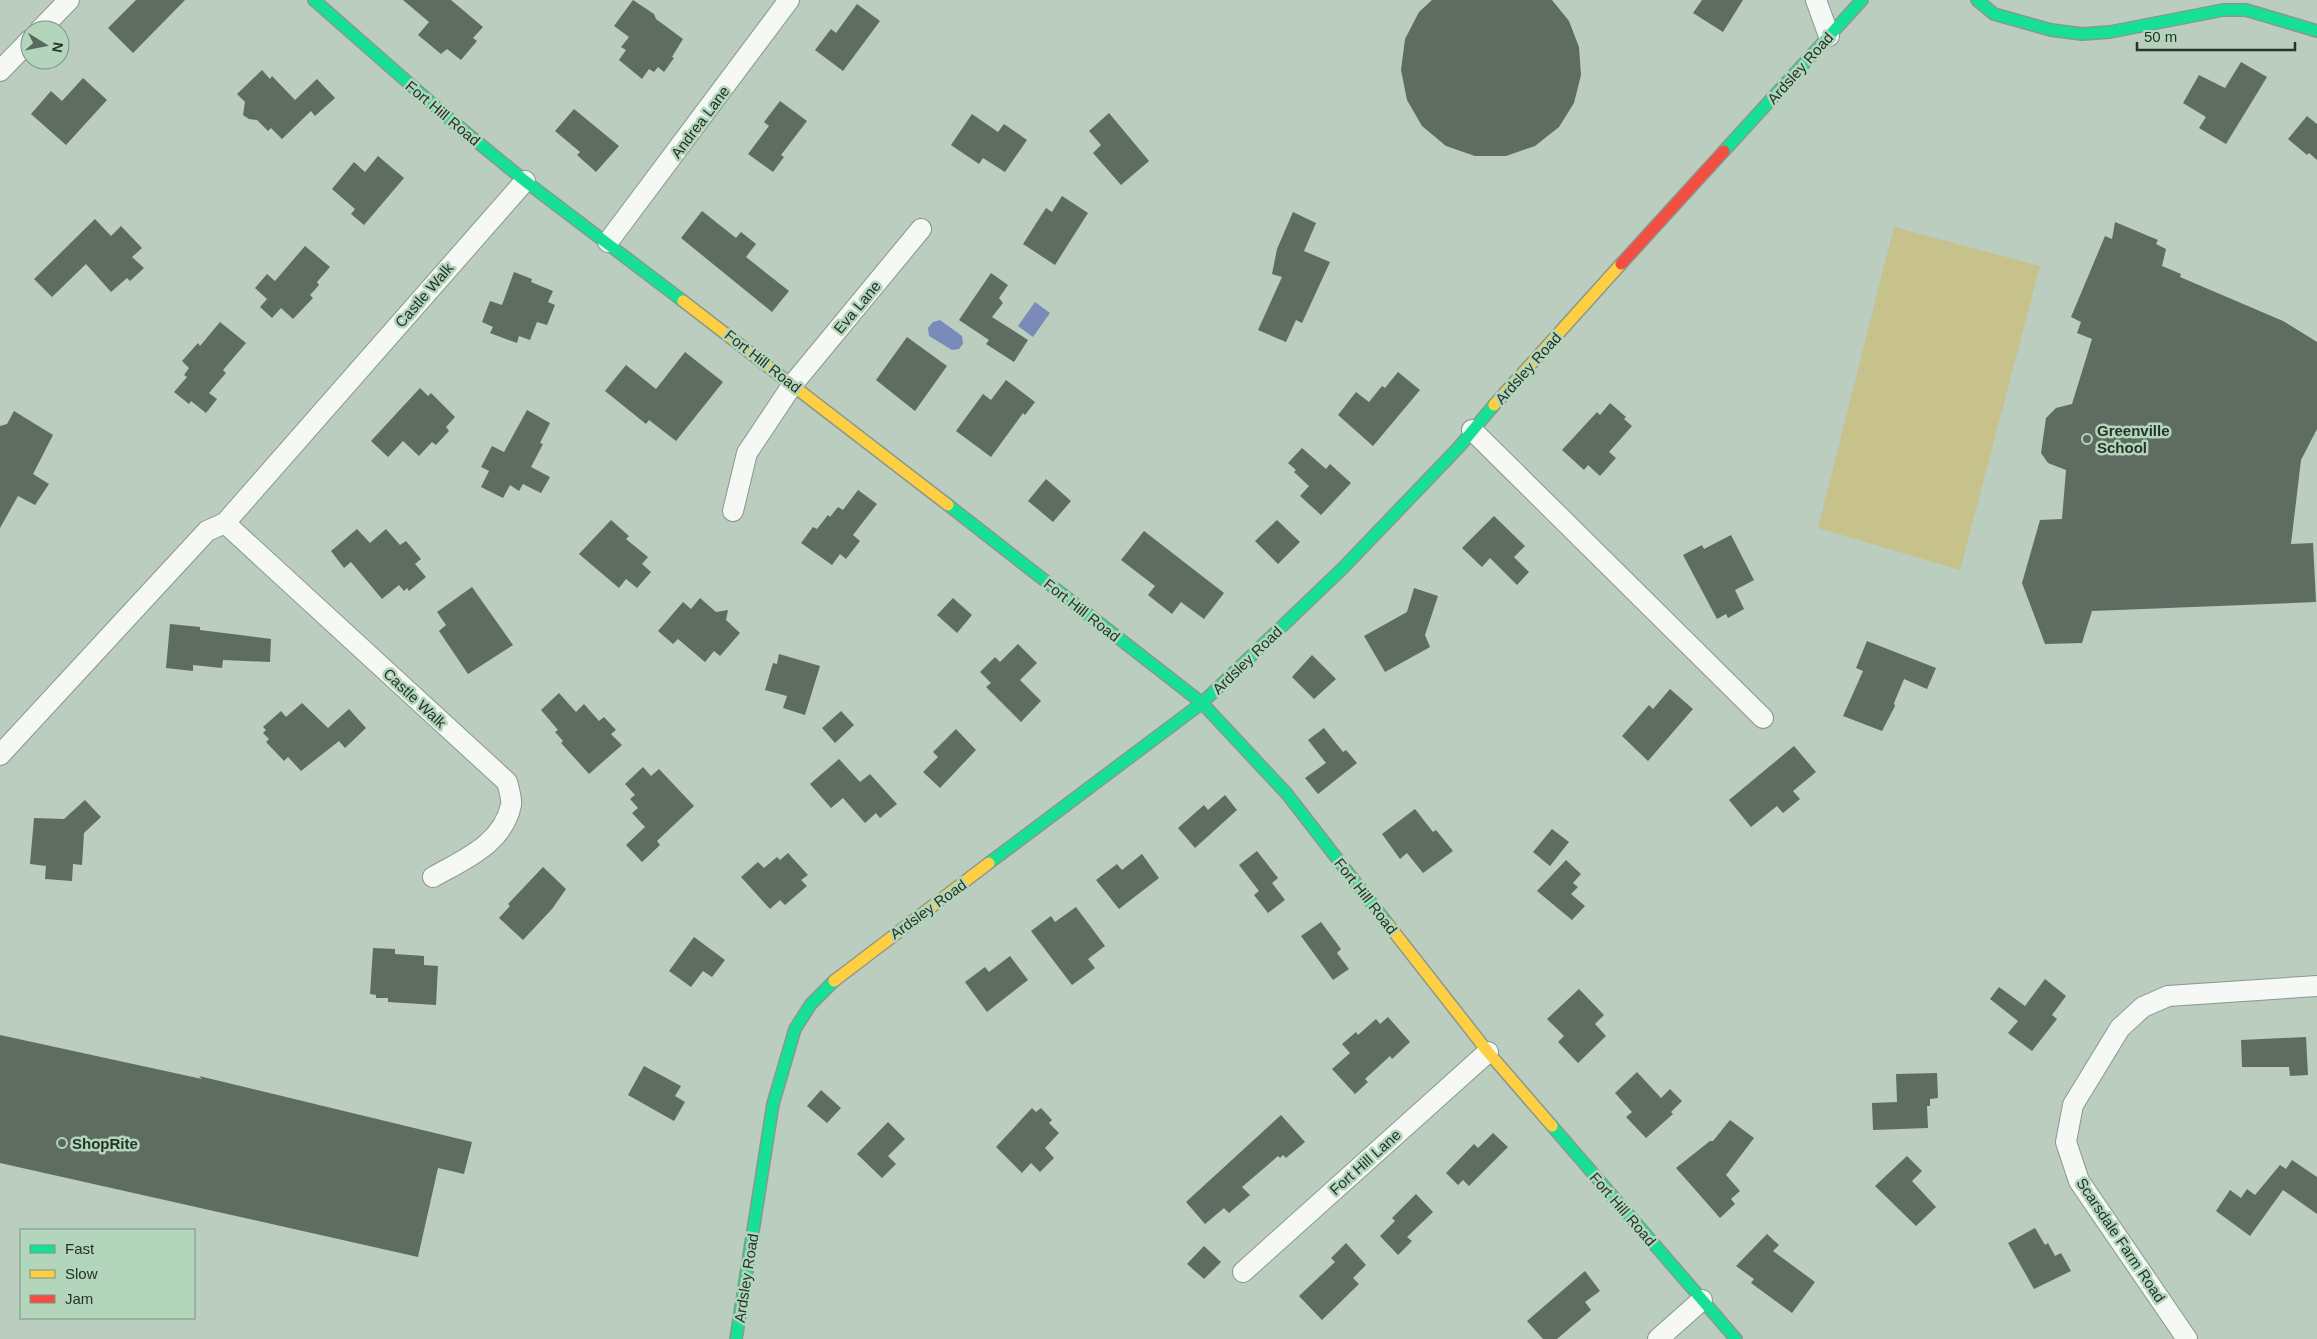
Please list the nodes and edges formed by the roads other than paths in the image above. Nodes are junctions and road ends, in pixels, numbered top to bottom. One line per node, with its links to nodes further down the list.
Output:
1 (69, 0): 7 (street)
2 (314, 0): 12 (street, Fort Hill Road)
3 (790, 0): 14 (street, Andrea Lane)
4 (1816, 0): 9 (street)
5 (1862, 0): 9 (street, Ardsley Road)
6 (1977, 0): 8 (street)
7 (50, 20)
8 (2317, 31)
9 (1829, 36): 16 (street, Ardsley Road)
10 (20, 50): 11 (street)
11 (0, 71)
12 (525, 181): 14 (street, Fort Hill Road); 18 (street, Castle Walk)
13 (921, 230): 15 (street, Eva Lane)
14 (608, 242): 15 (street, Fort Hill Road)
15 (793, 384): 17 (street, Eva Lane); 19 (street, Fort Hill Road)
16 (1472, 430): 19 (street, Ardsley Road); 20 (street)
17 (733, 511)
18 (225, 523): 21 (street, Castle Walk); 22 (street, Castle Walk)
19 (1202, 703): 24 (street, Fort Hill Road); 27 (street, Ardsley Road)
20 (1763, 718)
21 (0, 755)
22 (432, 877)
23 (2317, 986): 30 (street, Scarsdale Farm Road)
24 (1488, 1052): 25 (street, Fort Hill Lane); 26 (street, Fort Hill Road)
25 (1243, 1272)
26 (1702, 1300): 28 (street); 29 (street, Fort Hill Road)
27 (736, 1339)
28 (1658, 1339)
29 (1736, 1339)
30 (2187, 1339)

